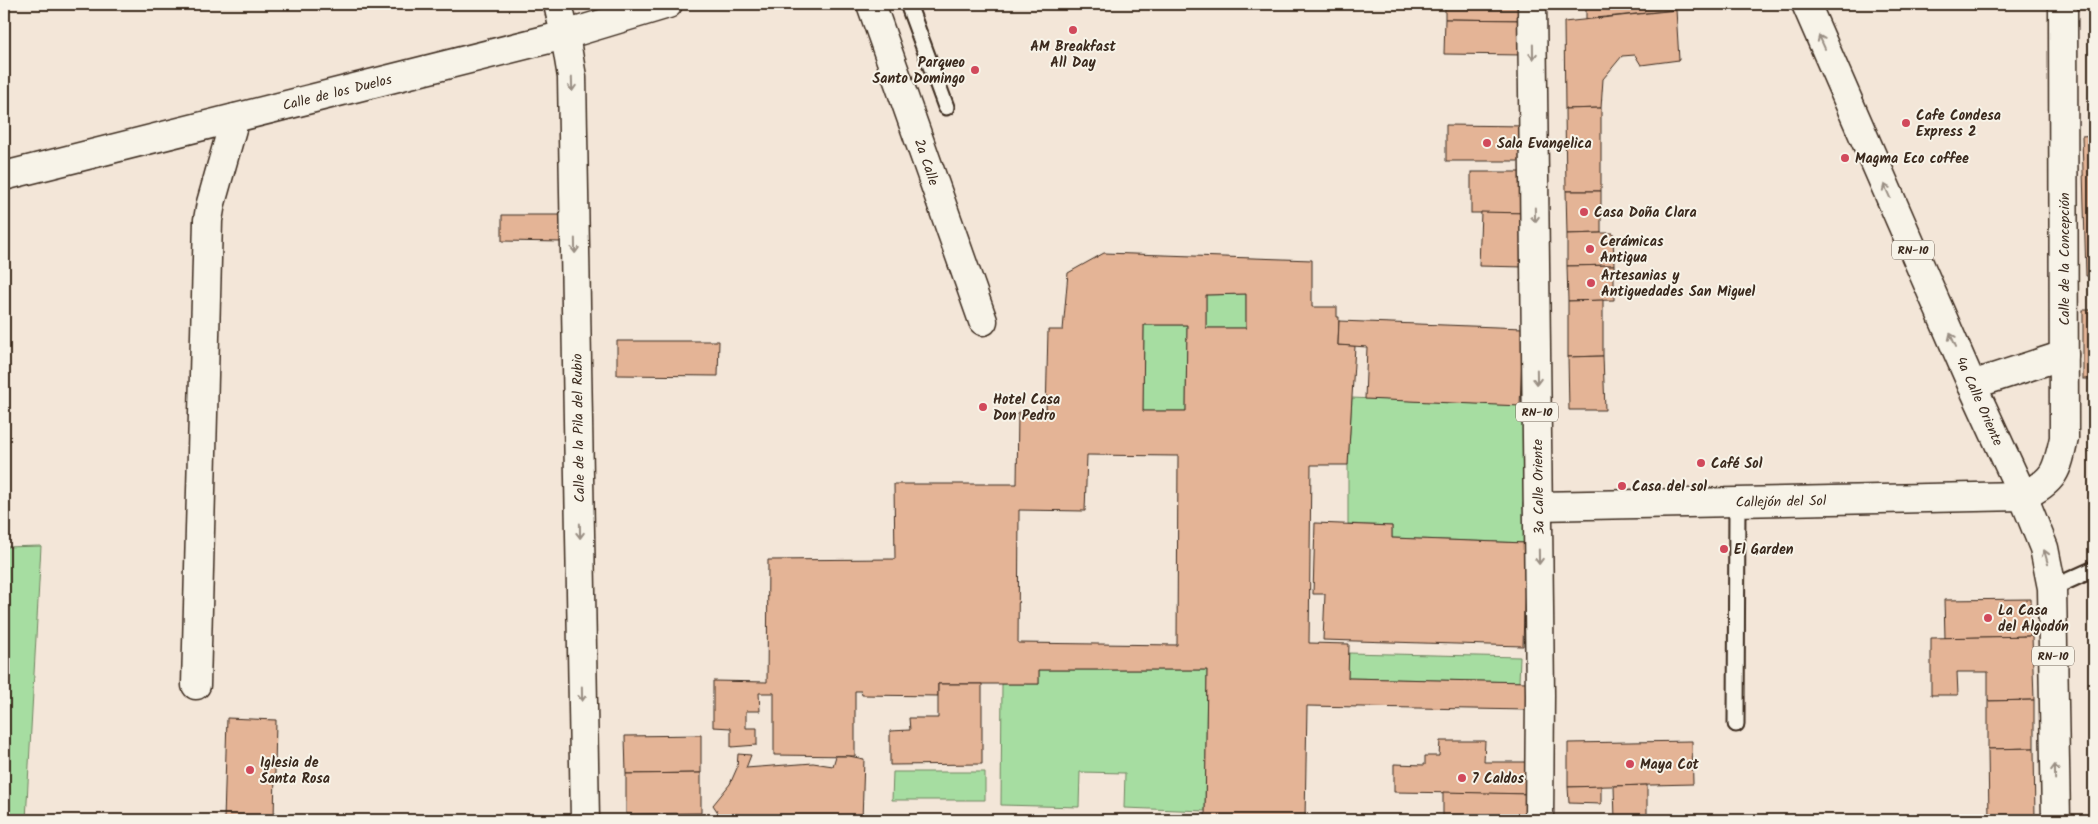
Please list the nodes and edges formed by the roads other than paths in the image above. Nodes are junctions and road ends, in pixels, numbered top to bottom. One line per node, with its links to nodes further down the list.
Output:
1 (558, 4): 8 (main road, Calle de la Pila del Rubio)
2 (668, 4): 8 (main road, Calle de los Duelos)
3 (871, 4): 12 (main road, 2a Calle)
4 (908, 4): 9 (lane)
5 (1532, 4): 17 (main road, 3a Calle Oriente / RN-10, one-way to 17)
6 (1806, 4): 14 (main road, 4a Calle Oriente / RN-10, one-way to 6)
7 (2064, 9): 13 (main road, Calle de la Concepción)
8 (565, 35): 10 (main road, Calle de los Duelos); 22 (main road, Calle de la Pila del Rubio, one-way to 22)
9 (946, 107)
10 (235, 118): 11 (main road, Calle de los Duelos); 20 (main road)
11 (4, 176)
12 (983, 321)
13 (2064, 355): 14 (main road); 15 (main road, Calle de la Concepción)
14 (1972, 385): 15 (main road, 4a Calle Oriente / RN-10)
15 (2023, 496): 16 (main road, Callejón del Sol); 19 (main road, 4a Calle Oriente / RN-10, one-way to 15)
16 (1737, 502): 17 (main road, Callejón del Sol); 21 (lane)
17 (1538, 506): 23 (main road, 3a Calle Oriente / RN-10, one-way to 23)
18 (2094, 569): 19 (lane)
19 (2052, 588): 24 (main road, 4a Calle Oriente / RN-10, one-way to 19)
20 (196, 685)
21 (1736, 724)
22 (585, 820)
23 (1539, 820)
24 (2056, 820)

